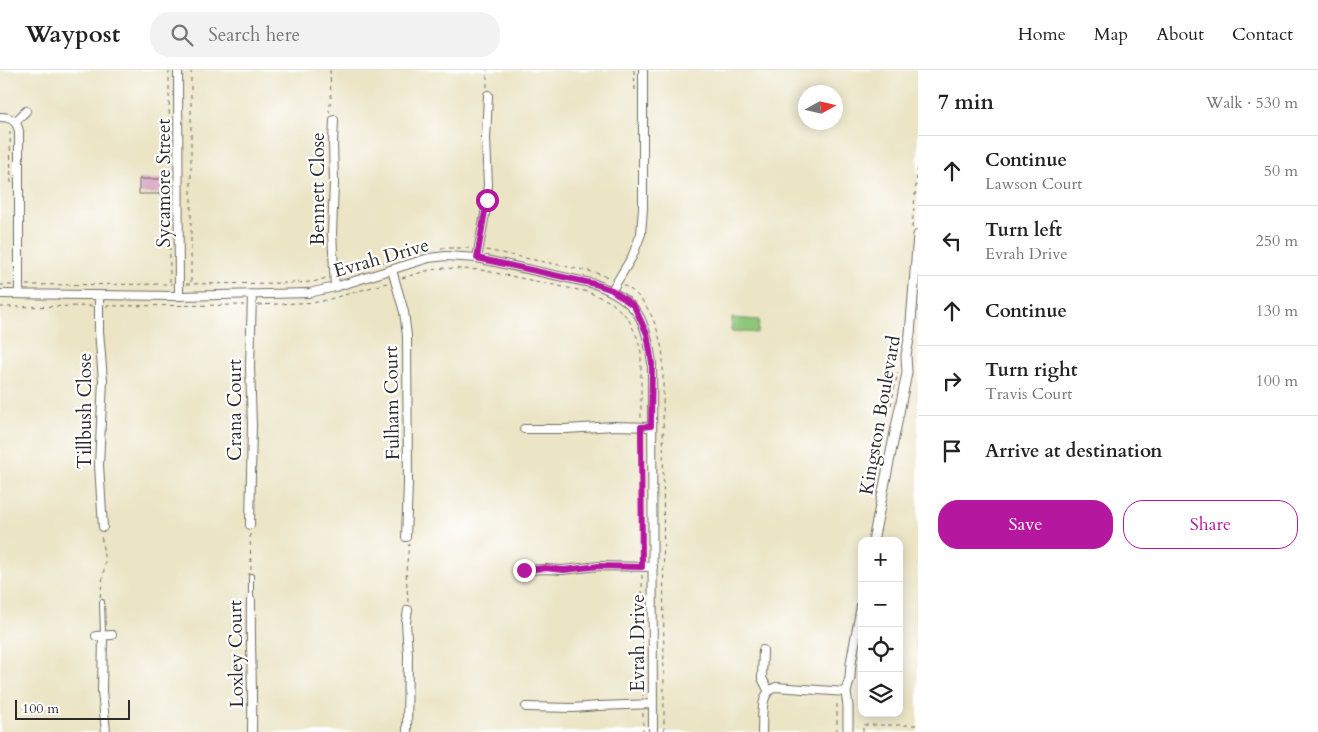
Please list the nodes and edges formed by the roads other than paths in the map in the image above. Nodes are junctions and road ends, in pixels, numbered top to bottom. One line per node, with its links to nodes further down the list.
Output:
1 (178, 70): 17 (street, Sycamore Street)
2 (643, 70): 12 (street)
3 (488, 95): 9 (street)
4 (26, 111): 7 (street)
5 (0, 117): 7 (street)
6 (334, 120): 11 (street, Bennett Close)
7 (16, 121): 14 (street)
8 (915, 232): 23 (street, Kingston Boulevard)
9 (477, 258): 10 (street, Evrah Drive); 12 (street, Evrah Drive)
10 (392, 270): 11 (street, Evrah Drive); 22 (street, Fulham Court)
11 (335, 287): 16 (street, Evrah Drive)
12 (612, 290): 18 (street, Evrah Drive)
13 (0, 294): 14 (street, Evrah Drive)
14 (19, 294): 15 (street, Evrah Drive)
15 (99, 295): 17 (street, Evrah Drive); 21 (street, Tillbush Close)
16 (252, 295): 17 (street, Evrah Drive); 20 (street, Crana Court)
17 (179, 296)
18 (651, 426): 19 (street); 24 (street, Evrah Drive)
19 (524, 429)
20 (250, 526)
21 (103, 527)
22 (406, 537)
23 (874, 537)
24 (652, 567): 25 (street); 35 (street, Evrah Drive)
25 (524, 570)
26 (251, 576): 27 (lane, Loxley Court)
27 (251, 601): 38 (street, Loxley Court)
28 (102, 602): 31 (lane)
29 (408, 610): 39 (street)
30 (858, 624): 34 (street)
31 (104, 636): 37 (street)
32 (763, 650): 33 (street)
33 (768, 690): 34 (street); 41 (street)
34 (846, 692): 42 (street)
35 (653, 704): 36 (street); 40 (street, Evrah Drive)
36 (526, 707)
37 (106, 732)
38 (252, 732)
39 (407, 732)
40 (653, 732)
41 (762, 732)
42 (848, 732)

